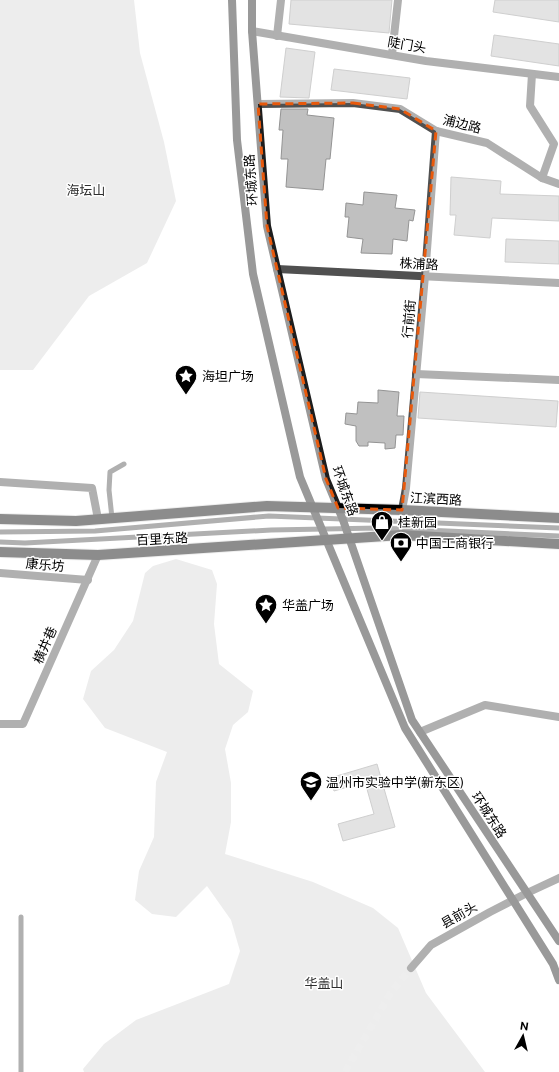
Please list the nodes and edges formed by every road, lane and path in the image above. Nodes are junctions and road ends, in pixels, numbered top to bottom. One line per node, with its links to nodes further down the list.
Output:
1 (232, 0): 21 (main road, 环城东路)
2 (252, 0): 5 (main road, 环城东路)
3 (281, 0): 6 (street)
4 (398, 0): 7 (street)
5 (252, 31): 6 (street, 陡门头); 10 (main road, 环城东路)
6 (277, 36): 7 (street, 陡门头)
7 (392, 54): 8 (street, 陡门头)
8 (532, 74): 9 (street, 陡门头); 12 (street)
9 (559, 77)
10 (258, 104): 11 (street, 浦边路); 14 (main road, 环城东路)
11 (436, 131): 12 (street, 浦边路); 15 (street, 行前街)
12 (542, 178): 13 (street, 浦边路)
13 (559, 184)
14 (277, 269): 15 (street, 株浦路); 22 (main road, 环城东路)
15 (425, 276): 16 (street, 株浦路); 17 (street, 行前街)
16 (559, 283)
17 (416, 374): 18 (street); 23 (street, 行前街)
18 (559, 380)
19 (124, 464): 24 (lane)
20 (0, 482): 27 (street)
21 (311, 506): 22 (main road, 江滨西路); 24 (main road, 百里东路); 28 (main road, 环城东路)
22 (338, 508): 23 (main road, 江滨西路); 31 (main road, 环城东路)
23 (402, 510): 25 (main road, 江滨西路)
24 (112, 518): 27 (main road, 百里东路)
25 (559, 518)
26 (0, 519): 27 (main road, 百里东路)
27 (98, 519)
28 (317, 519): 30 (main road, 环城东路); 31 (lane); 32 (lane)
29 (559, 528): 31 (lane)
30 (322, 529): 31 (lane); 34 (main road, 环城东路); 35 (lane)
31 (345, 529): 33 (lane); 34 (main road); 36 (main road); 43 (main road, 环城东路)
32 (0, 532)
33 (559, 536)
34 (326, 539): 38 (main road, 百里东路); 46 (main road, 环城东路)
35 (0, 542)
36 (559, 544)
37 (0, 552): 38 (main road, 百里东路)
38 (98, 555): 40 (street, 横井巷)
39 (0, 573): 40 (street, 康乐坊)
40 (88, 580): 42 (street, 横井巷)
41 (559, 717): 43 (street)
42 (0, 724)
43 (420, 732): 45 (main road, 环城东路)
44 (559, 878): 45 (street, 县前头)
45 (526, 894): 46 (street, 县前头); 48 (main road, 环城东路)
46 (513, 900): 49 (street, 县前头); 50 (main road, 环城东路)
47 (21, 917): 51 (lane)
48 (559, 941)
49 (411, 968)
50 (559, 980)
51 (20, 1072)

